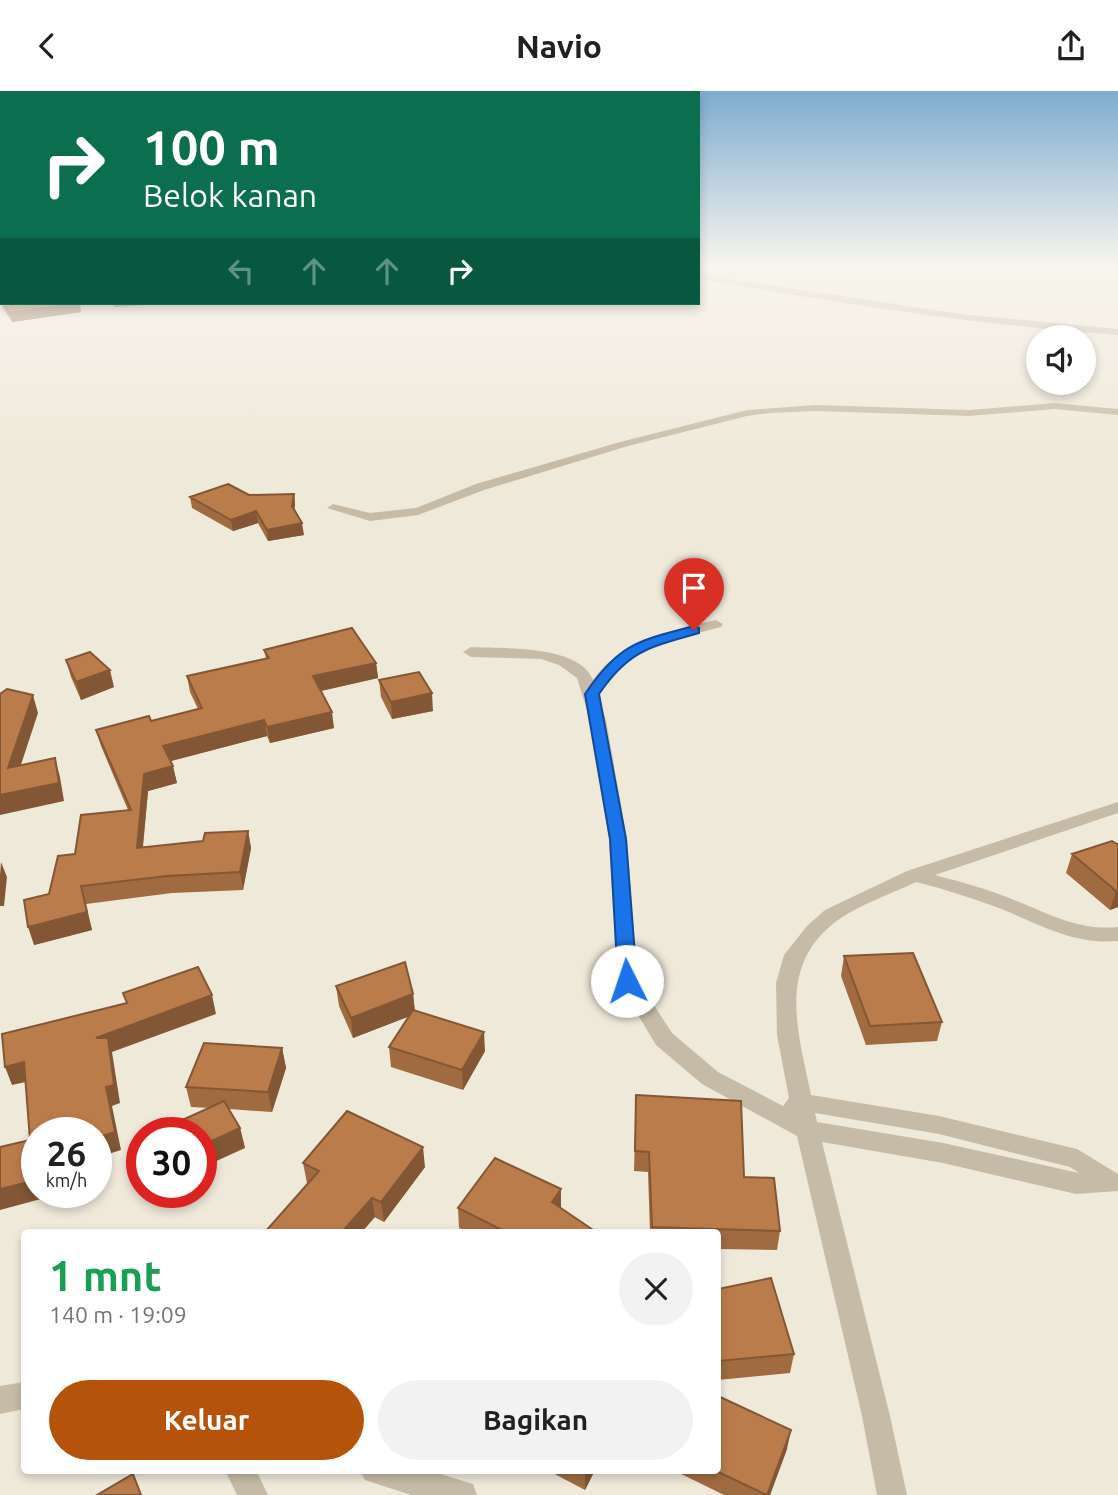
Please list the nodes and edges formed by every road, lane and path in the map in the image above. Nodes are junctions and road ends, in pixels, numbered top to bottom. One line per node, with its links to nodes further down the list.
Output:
1 (1118, 412): 2 (street)
2 (333, 508)
3 (716, 624): 5 (street)
4 (471, 652): 5 (street)
5 (592, 694): 10 (street)
6 (1118, 807): 7 (street)
7 (914, 875): 8 (street); 9 (street)
8 (1118, 934)
9 (801, 1102): 10 (street); 11 (street); 12 (street)
10 (780, 1114): 11 (street)
11 (807, 1130): 12 (street); 19 (street)
12 (1113, 1183)
13 (21, 1396): 14 (street)
14 (0, 1400)
15 (242, 1474): 17 (street)
16 (389, 1474): 18 (street)
17 (253, 1495)
18 (462, 1495)
19 (892, 1495)

